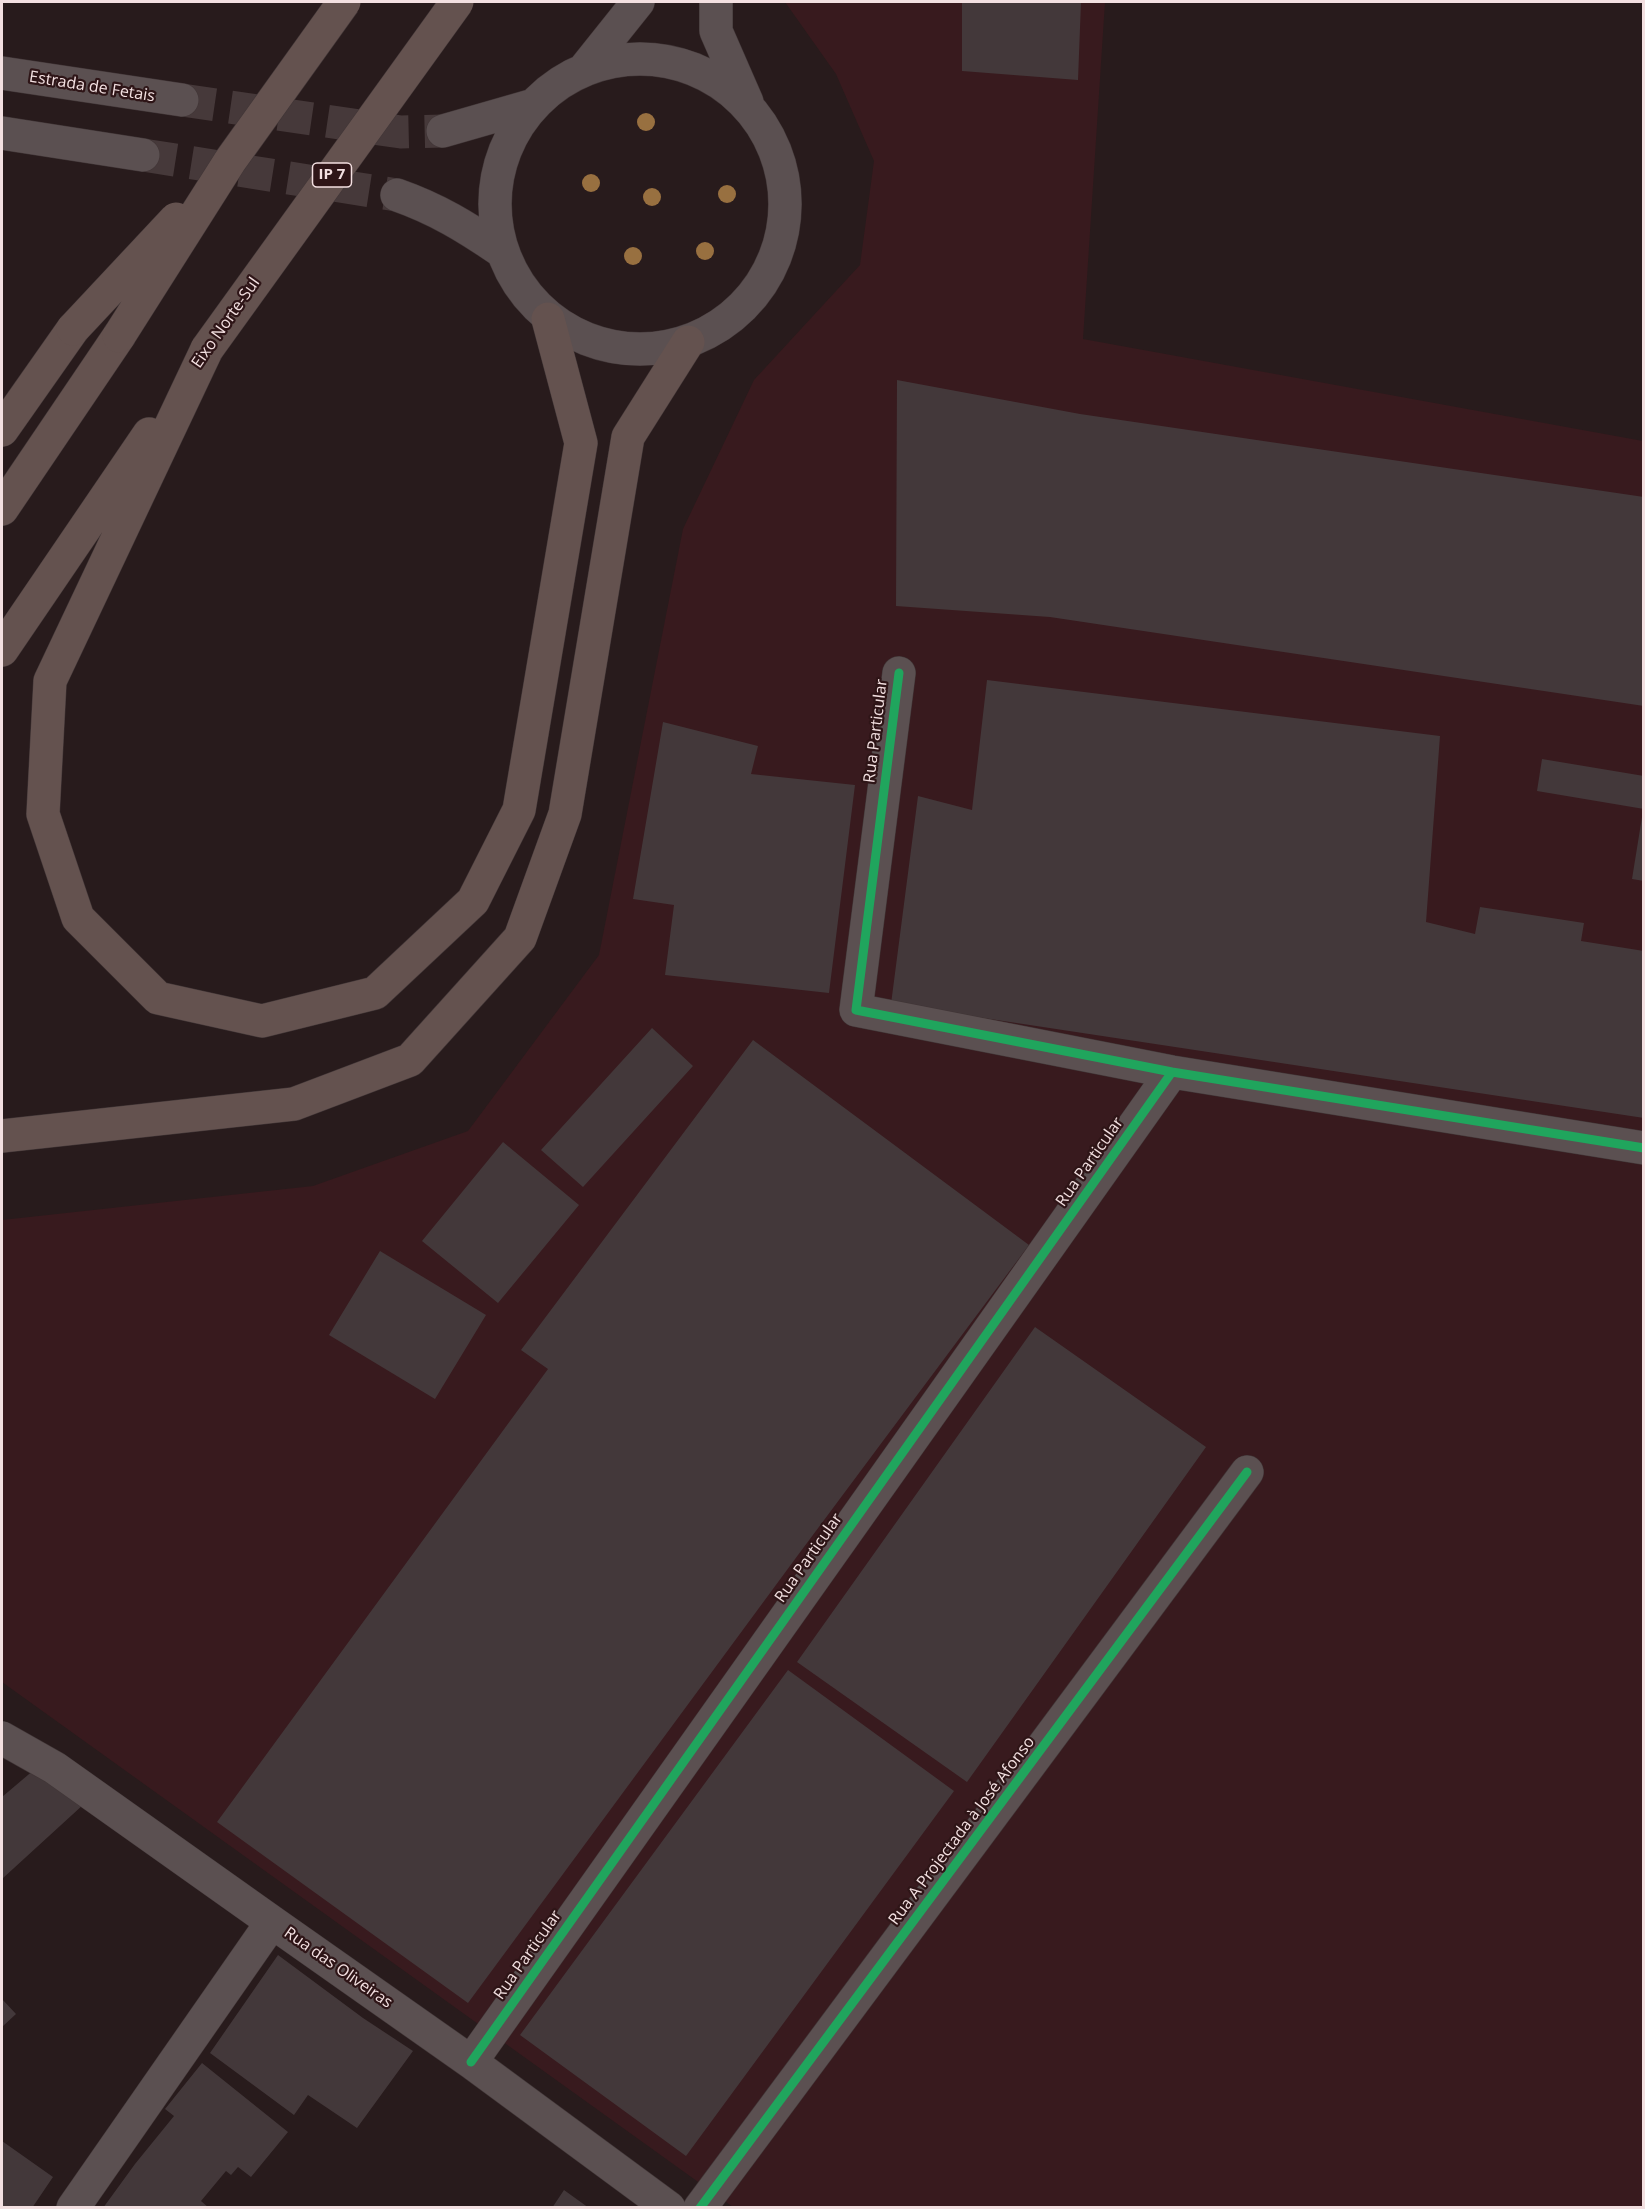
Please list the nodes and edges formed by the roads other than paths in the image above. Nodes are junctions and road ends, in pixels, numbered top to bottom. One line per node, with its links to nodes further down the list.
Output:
1 (344, 2): 13 (highway, bridge)
2 (457, 2): 18 (highway, Eixo Norte-Sul / IP 7, bridge)
3 (638, 2): 5 (street)
4 (716, 2): 8 (street)
5 (586, 67): 8 (street); 9 (street)
6 (2, 73): 7 (street, Estrada de Fetais)
7 (182, 100)
8 (747, 102): 17 (street)
9 (530, 106): 10 (street); 15 (street)
10 (443, 131)
11 (2, 133): 12 (street)
12 (144, 154)
13 (230, 161): 19 (highway, bridge); 20 (highway, bridge)
14 (397, 195): 15 (street)
15 (500, 250): 16 (street)
16 (548, 319): 17 (street); 18 (highway)
17 (688, 342): 24 (highway)
18 (207, 349): 21 (highway, Eixo Norte-Sul / IP 7)
19 (2, 430)
20 (2, 509)
21 (2, 650)
22 (899, 673): 23 (street, Rua Particular)
23 (1172, 1072): 25 (street, Rua Particular); 29 (street, Rua Particular)
24 (2, 1136)
25 (1644, 1148)
26 (1247, 1472): 32 (street, Rua A Projectada à José Afonso)
27 (8, 1751): 28 (street, Rua das Oliveiras)
28 (273, 1922): 29 (street, Rua das Oliveiras); 30 (street)
29 (471, 2062): 31 (street, Rua das Oliveiras)
30 (73, 2208)
31 (669, 2208)
32 (700, 2208)

